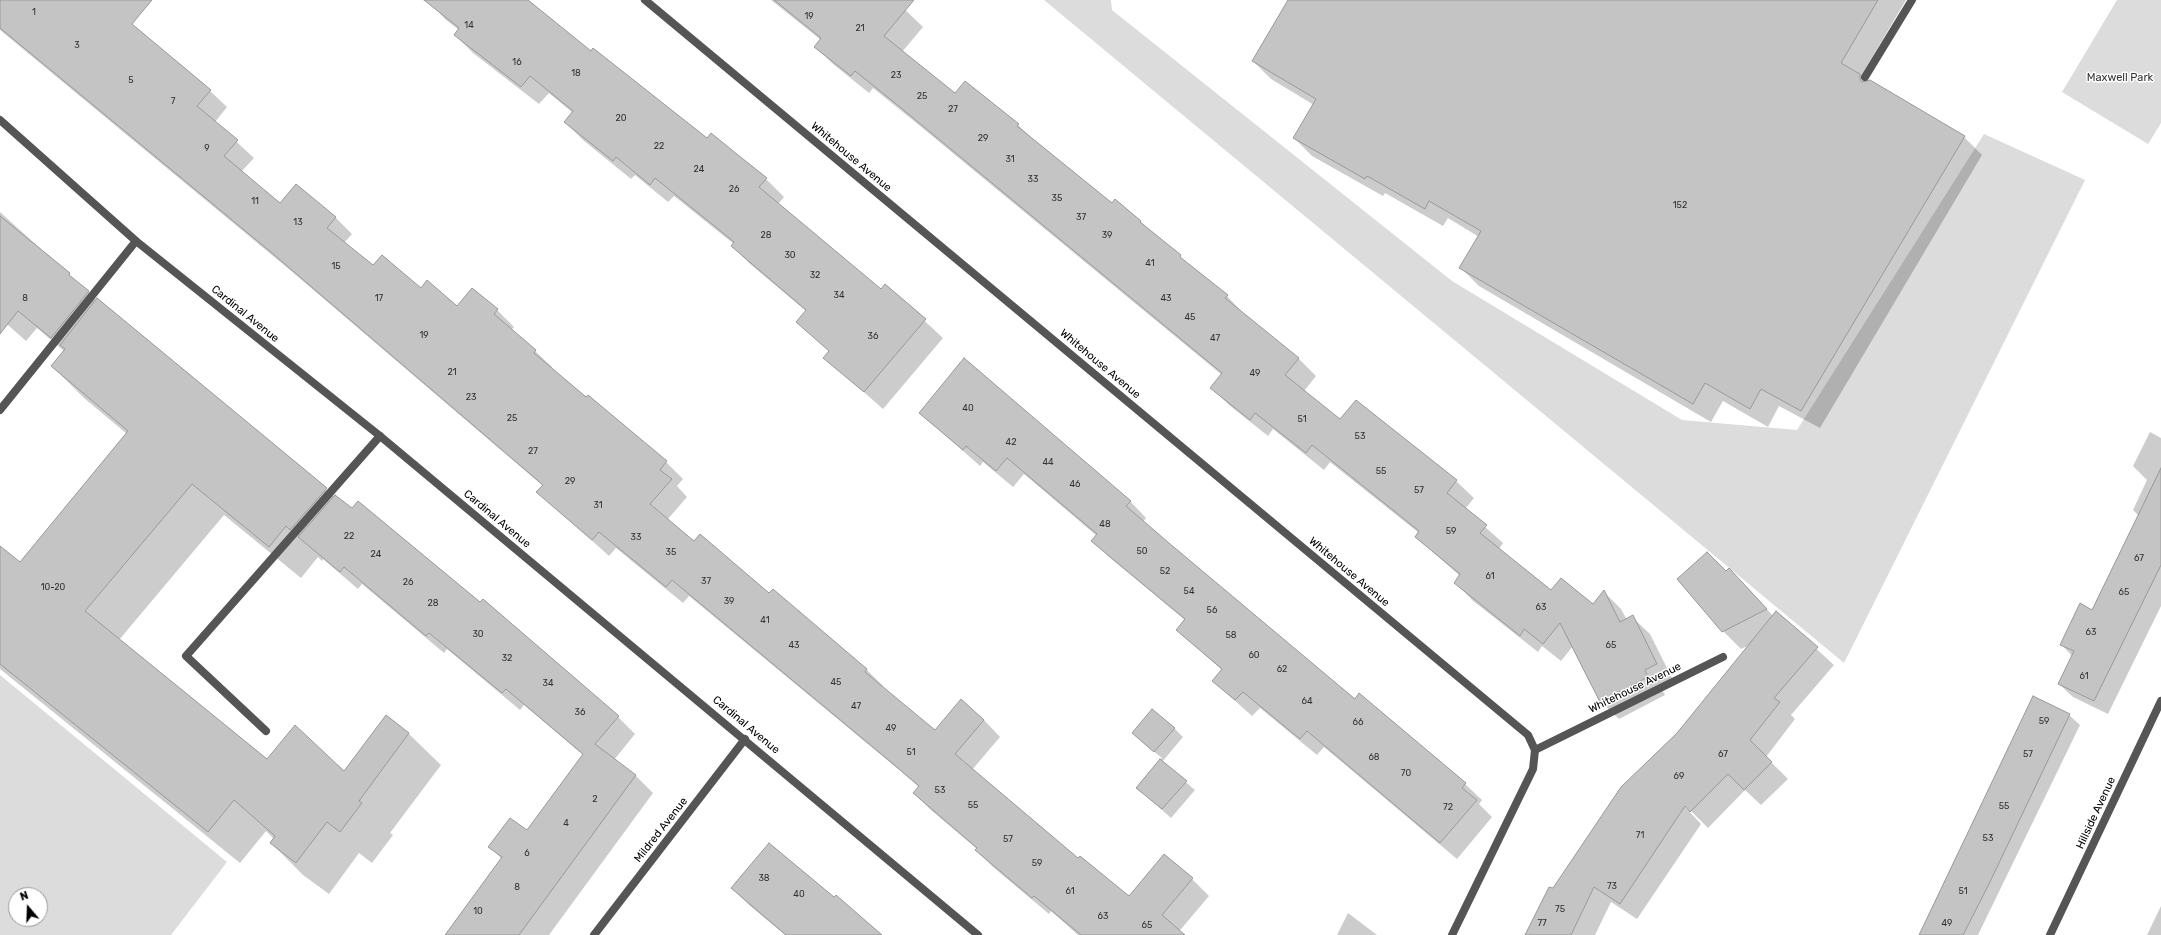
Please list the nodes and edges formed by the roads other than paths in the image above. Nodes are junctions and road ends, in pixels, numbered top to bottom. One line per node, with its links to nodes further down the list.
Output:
1 (645, 0): 12 (street, Whitehouse Avenue)
2 (1912, 0): 3 (street)
3 (1865, 77)
4 (0, 120): 5 (street, Cardinal Avenue)
5 (136, 241): 6 (street); 7 (street, Cardinal Avenue)
6 (0, 410)
7 (380, 436): 10 (street); 11 (street, Cardinal Avenue)
8 (1724, 657): 12 (street, Whitehouse Avenue)
9 (2161, 701): 16 (street, Hillside Avenue)
10 (266, 730)
11 (745, 739): 13 (street, Mildred Avenue); 14 (street, Cardinal Avenue)
12 (1535, 750): 15 (street)
13 (594, 935)
14 (978, 935)
15 (1452, 935)
16 (2050, 935)

